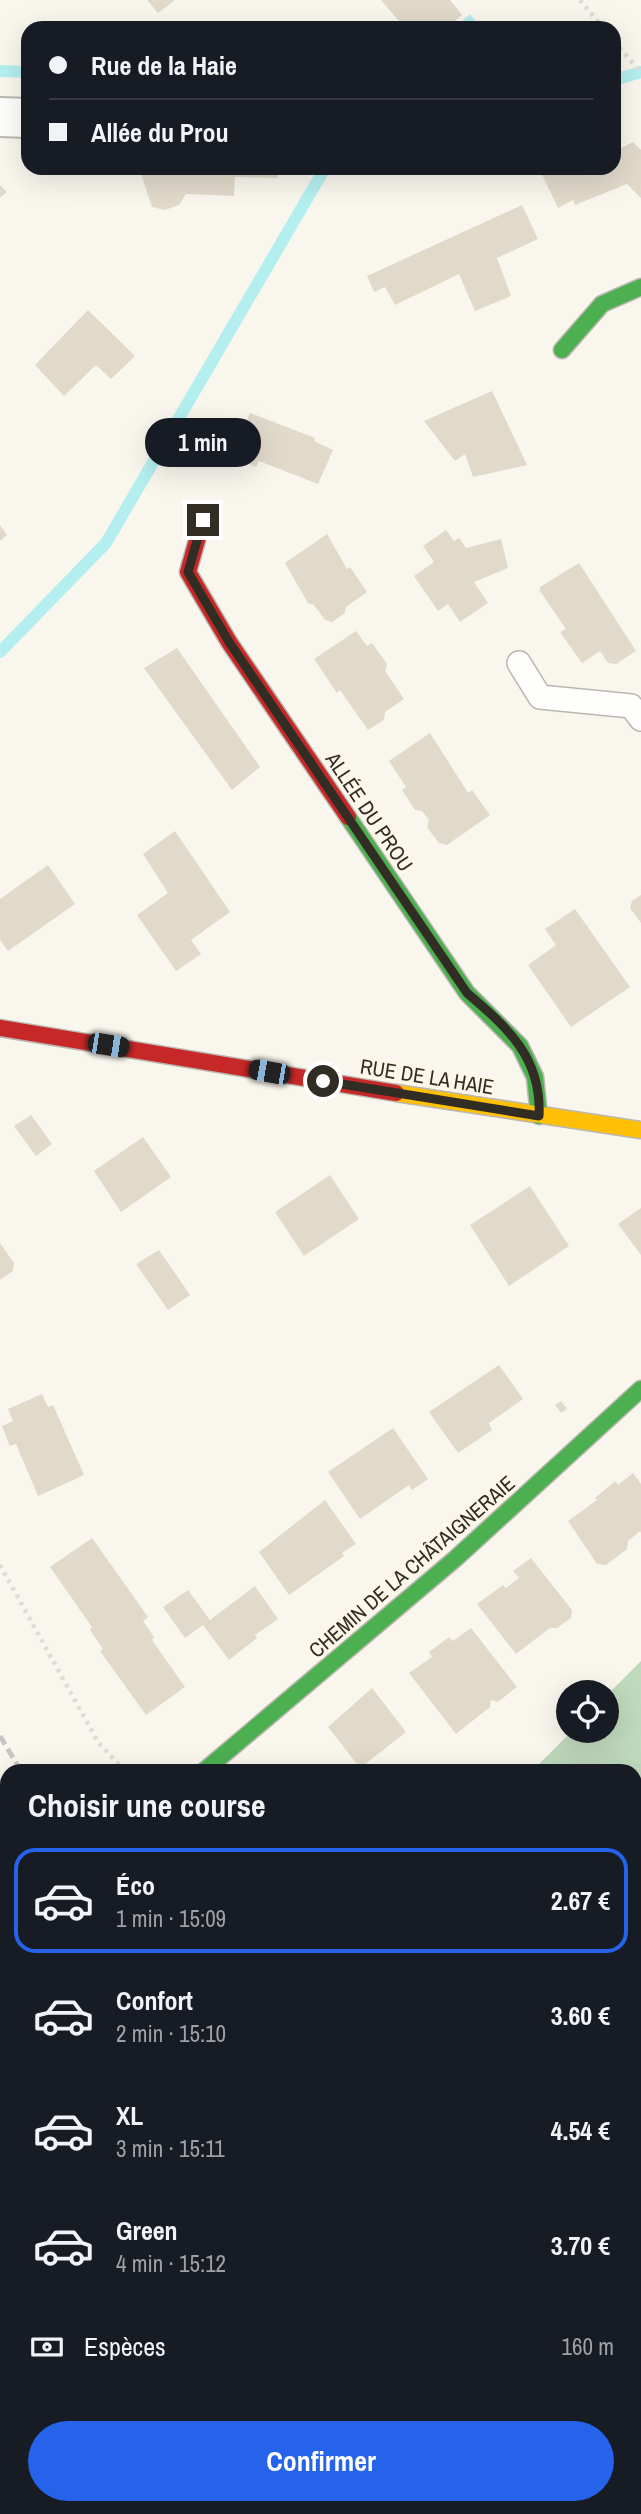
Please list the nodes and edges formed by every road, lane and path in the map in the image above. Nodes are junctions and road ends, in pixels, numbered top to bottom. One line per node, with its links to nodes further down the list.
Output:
1 (580, 0): 2 (path)
2 (597, 21)
3 (621, 49): 4 (path)
4 (641, 73)
5 (0, 117): 6 (street)
6 (21, 118)
7 (641, 287): 8 (street)
8 (562, 350)
9 (203, 520): 13 (street, ALLÉE DU PROU)
10 (519, 663): 11 (lane)
11 (641, 719)
12 (0, 1028): 13 (street, RUE DE LA HAIE)
13 (539, 1116): 14 (street, RUE DE LA HAIE)
14 (641, 1130)
15 (641, 1389): 18 (street, CHEMIN DE LA CHÂTAIGNERAIE)
16 (0, 1565): 17 (path)
17 (118, 1764)
18 (212, 1764)

